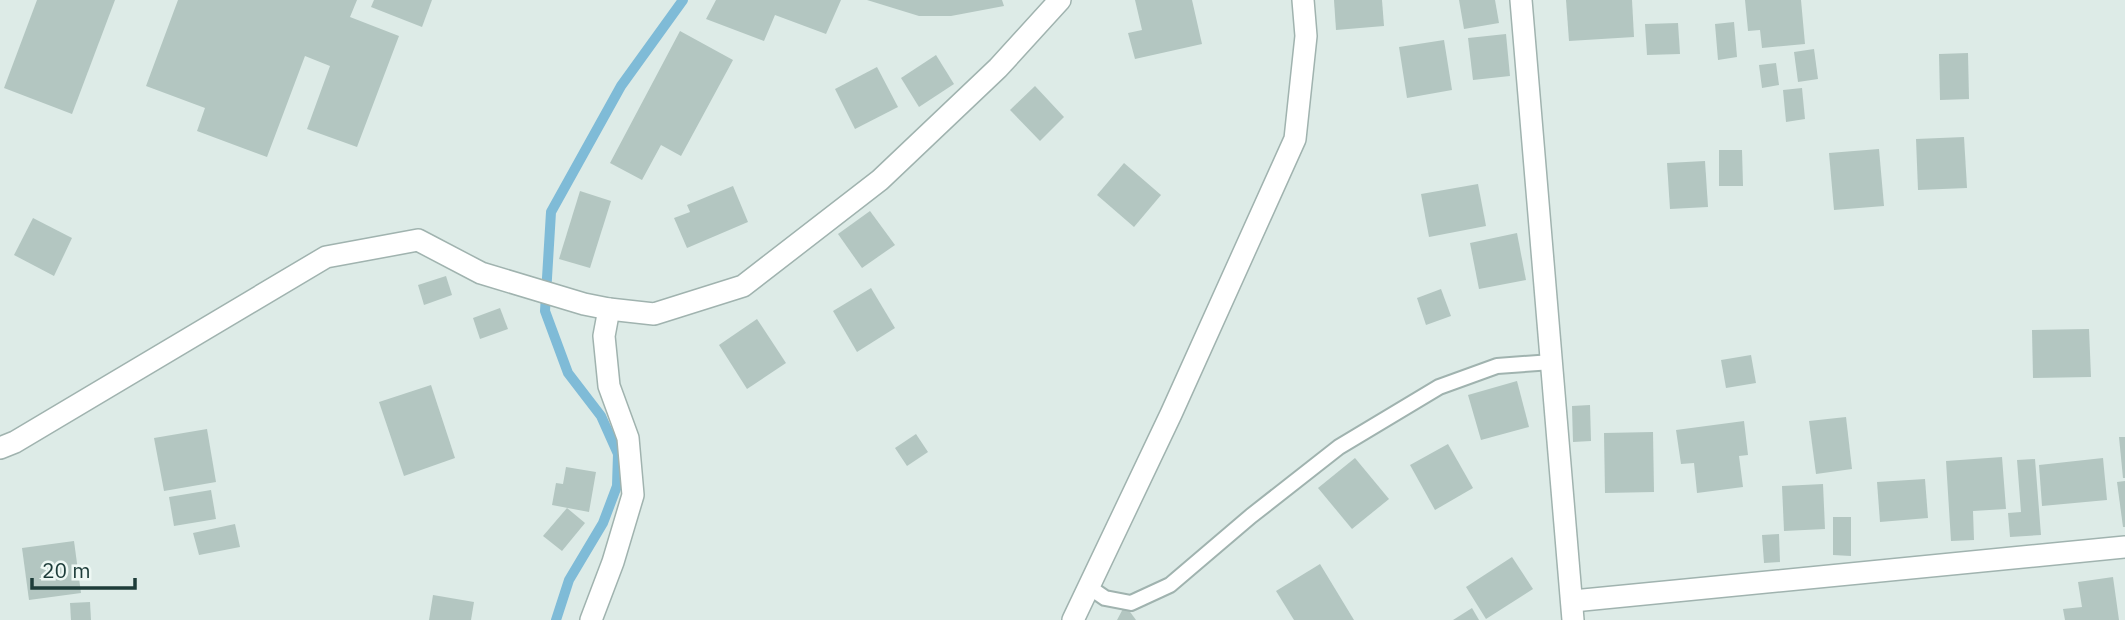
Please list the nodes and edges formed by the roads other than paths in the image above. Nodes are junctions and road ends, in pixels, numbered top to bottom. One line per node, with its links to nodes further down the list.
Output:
1 (1060, 0): 4 (street)
2 (1303, 0): 8 (street)
3 (1521, 0): 5 (street)
4 (609, 309): 6 (street); 10 (street)
5 (1552, 362): 8 (lane); 9 (street)
6 (0, 448)
7 (2125, 547): 9 (street)
8 (1089, 587): 11 (street)
9 (1573, 611)
10 (591, 620)
11 (1073, 620)

